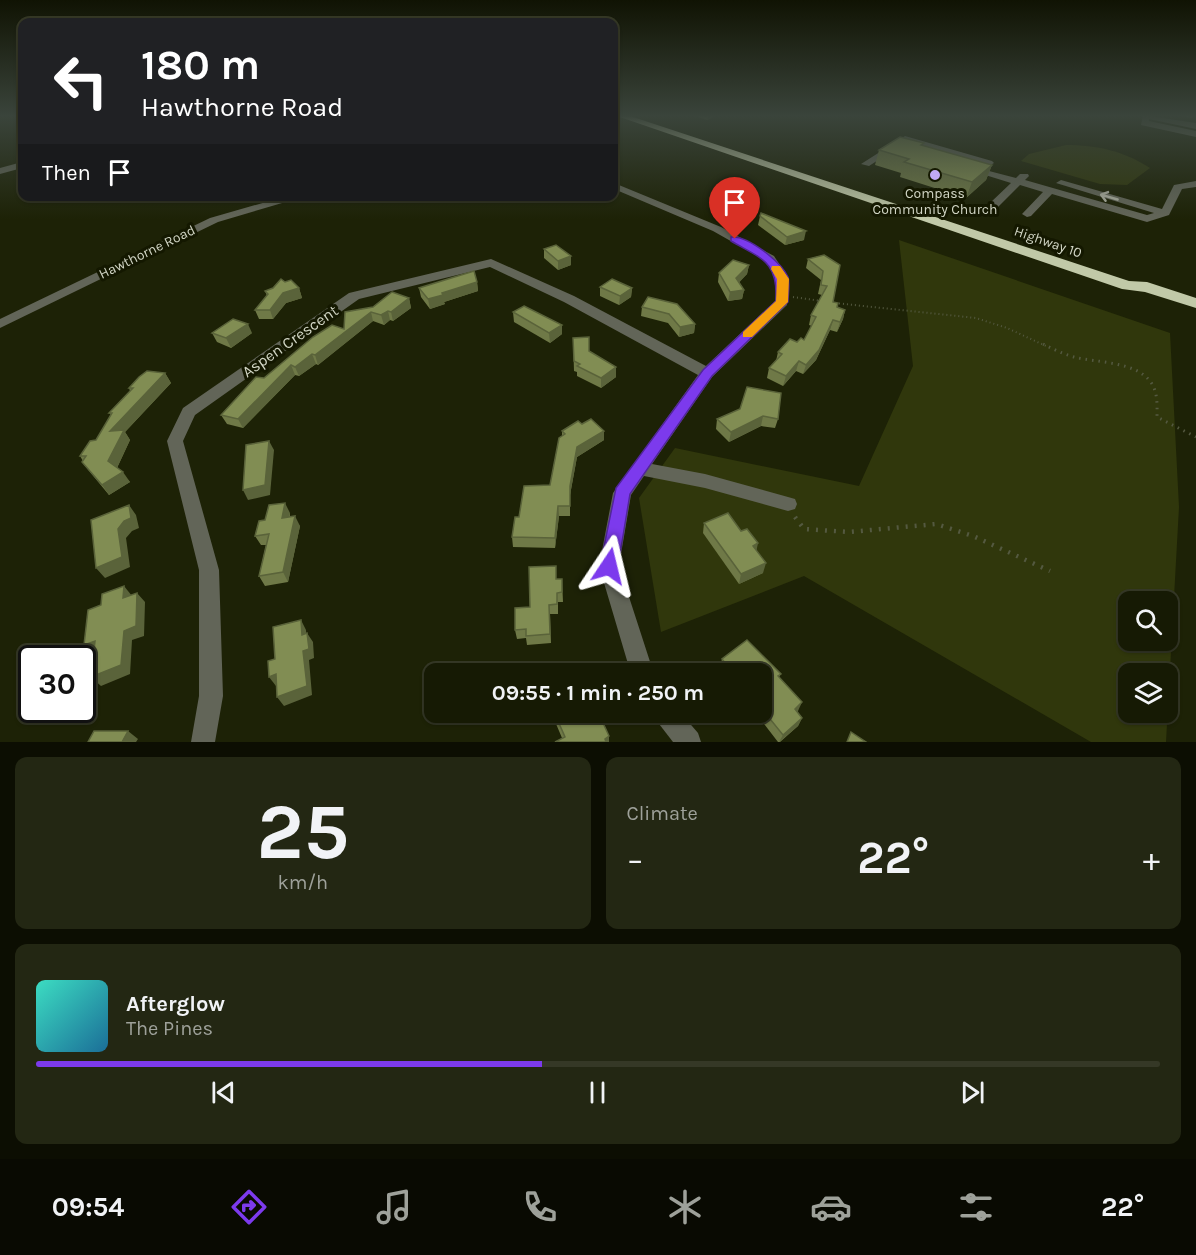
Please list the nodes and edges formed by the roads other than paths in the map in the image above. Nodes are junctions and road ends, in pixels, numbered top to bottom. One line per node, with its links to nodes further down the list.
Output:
1 (720, 150): 19 (highway, Highway 10)
2 (888, 150): 6 (street)
3 (907, 150): 8 (street)
4 (943, 150): 5 (street)
5 (980, 160): 8 (street); 10 (street)
6 (866, 164)
7 (18, 166): 9 (street)
8 (970, 168): 11 (street)
9 (0, 171)
10 (1027, 174): 11 (street); 17 (street, one-way to 10)
11 (1018, 182): 14 (street); 16 (street)
12 (1196, 184): 17 (street)
13 (618, 188): 23 (street)
14 (1049, 191): 17 (street); 18 (street)
15 (283, 201): 22 (street, Hawthorne Road)
16 (994, 205)
17 (1165, 213)
18 (1027, 214)
19 (1127, 286): 20 (highway, Highway 10); 21 (highway, Highway 10)
20 (1196, 303)
21 (1196, 316)
22 (0, 324)
23 (707, 373): 24 (street); 28 (street, Aspen Crescent)
24 (640, 468): 25 (street); 26 (street)
25 (788, 504)
26 (640, 663)
27 (673, 723): 29 (street)
28 (203, 742)
29 (689, 742)

